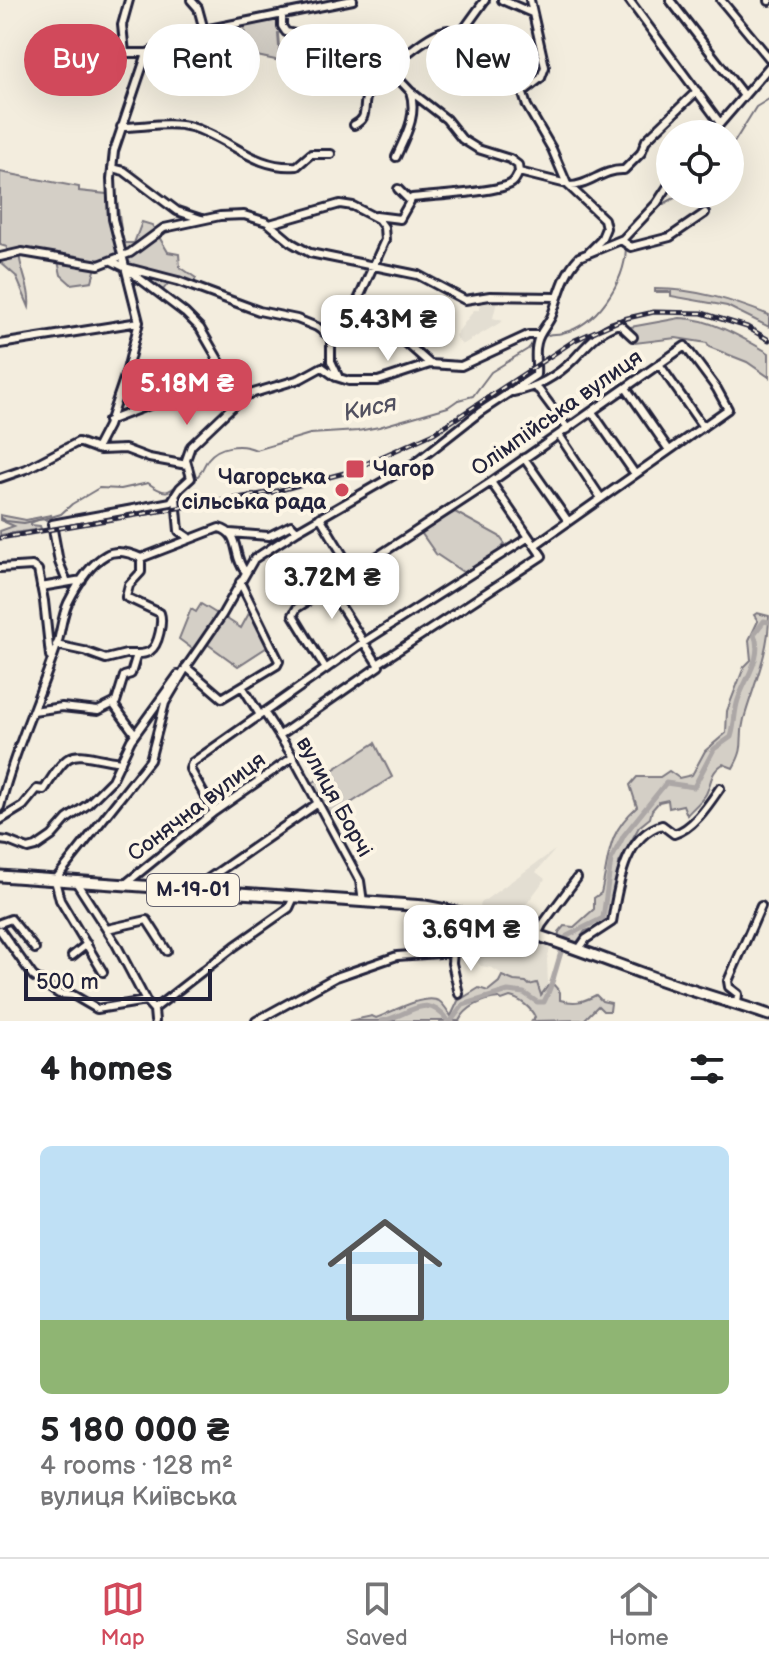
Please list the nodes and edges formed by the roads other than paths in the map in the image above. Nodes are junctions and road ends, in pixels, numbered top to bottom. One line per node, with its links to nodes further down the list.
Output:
1 (129, 0): 13 (street)
2 (191, 0): 14 (street)
3 (353, 0): 11 (street)
4 (485, 0): 17 (street)
5 (522, 0): 10 (street)
6 (530, 0): 12 (street)
7 (629, 0): 27 (street)
8 (670, 0): 30 (street)
9 (721, 0): 22 (street)
10 (506, 1): 12 (street)
11 (282, 14): 15 (street); 16 (street)
12 (533, 14): 18 (street)
13 (122, 24)
14 (202, 24)
15 (233, 24)
16 (282, 24)
17 (468, 24)
18 (535, 24)
19 (426, 40): 21 (street)
20 (539, 41): 25 (street)
21 (410, 53)
22 (769, 58)
23 (143, 64): 34 (street)
24 (769, 67): 30 (street)
25 (539, 80)
26 (410, 91): 36 (street); 38 (street)
27 (697, 91): 31 (street); 39 (street)
28 (367, 96): 33 (street)
29 (524, 96): 39 (street)
30 (744, 96): 32 (street)
31 (718, 120)
32 (723, 120)
33 (354, 125)
34 (121, 127): 35 (street); 37 (street)
35 (331, 154)
36 (396, 157)
37 (112, 168): 45 (street); 50 (street)
38 (519, 172): 39 (street); 41 (street)
39 (568, 185): 48 (street)
40 (398, 189): 41 (street)
41 (409, 200): 44 (street)
42 (656, 204): 47 (street)
43 (705, 213): 47 (street)
44 (374, 216): 46 (street); 52 (street)
45 (201, 220): 46 (street); 50 (street)
46 (270, 224): 52 (street)
47 (625, 243): 48 (street)
48 (585, 255): 54 (street)
49 (0, 257): 51 (street)
50 (122, 257): 51 (street); 53 (street)
51 (112, 261): 53 (street)
52 (375, 266): 54 (street); 60 (street)
53 (124, 267): 55 (street); 59 (street); 62 (street)
54 (556, 297): 56 (street)
55 (139, 322): 58 (street); 68 (street)
56 (538, 337): 60 (street); 65 (street)
57 (633, 337): 63 (street)
58 (0, 344)
59 (215, 357): 66 (street); 68 (street)
60 (430, 364): 62 (street)
61 (659, 364): 64 (street, Олімпійська вулиця); 69 (street); 69 (street, Олімпійська вулиця)
62 (341, 379): 66 (street)
63 (534, 387): 65 (street); 70 (street)
64 (626, 388): 67 (street, Олімпійська вулиця); 73 (street)
65 (509, 392): 81 (street)
66 (240, 397): 75 (street)
67 (592, 412): 70 (street, Олімпійська вулиця); 76 (street)
68 (108, 421): 72 (street)
69 (703, 427): 73 (street)
70 (568, 429): 71 (street, Олімпійська вулиця)
71 (559, 435): 74 (street, Олімпійська вулиця); 80 (street)
72 (96, 449): 75 (street); 77 (street)
73 (669, 450): 76 (street)
74 (524, 458): 78 (street, Олімпійська вулиця); 82 (street)
75 (187, 465): 79 (street)
76 (635, 474): 80 (street)
77 (0, 478)
78 (491, 482): 86 (street); 91 (street, Олімпійська вулиця)
79 (176, 497): 85 (street); 93 (street)
80 (601, 498): 82 (street)
81 (320, 517): 83 (street); 91 (street)
82 (568, 521): 87 (street)
83 (297, 531): 84 (street); 90 (street)
84 (230, 533): 85 (street); 90 (street)
85 (192, 537): 88 (street)
86 (529, 537): 87 (street); 97 (street)
87 (535, 545): 101 (street)
88 (141, 558): 92 (street); 99 (street)
89 (0, 568): 95 (street)
90 (245, 571): 94 (street)
91 (353, 572): 96 (street, Олімпійська вулиця)
92 (82, 580): 93 (street); 98 (street)
93 (67, 582): 95 (street)
94 (240, 582): 102 (street); 104 (street)
95 (41, 587): 100 (street)
96 (329, 588): 97 (street); 103 (street, Олімпійська вулиця)
97 (364, 642): 101 (street); 103 (street)
98 (56, 645): 99 (street); 100 (street)
99 (137, 654): 105 (street)
100 (50, 660): 106 (street)
101 (379, 663): 109 (street)
102 (185, 668): 104 (street); 108 (street); 120 (street)
103 (326, 669): 107 (street)
104 (242, 686): 107 (street, вулиця Борчі)
105 (114, 705): 106 (street); 108 (street)
106 (33, 711): 114 (street)
107 (262, 713): 109 (street, вулиця Борчі); 115 (street)
108 (135, 734): 111 (street)
109 (280, 735): 110 (street, вулиця Борчі)
110 (293, 757): 113 (street, вулиця Борчі); 115 (street, Сонячна вулиця)
111 (121, 762): 116 (street); 117 (street)
112 (720, 788): 134 (street)
113 (318, 803): 123 (street); 125 (street, вулиця Борчі)
114 (0, 807)
115 (214, 812): 122 (street, Сонячна вулиця)
116 (0, 820)
117 (0, 840)
118 (0, 876): 120 (main road, М-19-01)
119 (577, 878): 131 (street)
120 (55, 880): 121 (main road, М-19-01); 132 (street)
121 (76, 882): 122 (main road, М-19-01); 129 (street)
122 (124, 886): 123 (main road, М-19-01)
123 (197, 891): 124 (main road, М-19-01)
124 (294, 897): 125 (main road, М-19-01); 142 (street)
125 (363, 902): 127 (main road, М-19-01)
126 (761, 906): 141 (street)
127 (490, 921): 131 (main road, М-19-01); 136 (street)
128 (0, 923): 133 (street)
129 (107, 929): 135 (street); 140 (street)
130 (0, 930): 140 (street)
131 (537, 935): 134 (main road, М-19-01)
132 (87, 944): 137 (street); 138 (street)
133 (35, 949)
134 (579, 949): 141 (main road, М-19-01)
135 (167, 951)
136 (453, 952): 139 (street); 145 (street)
137 (72, 956)
138 (103, 972)
139 (459, 994)
140 (147, 1001): 142 (street)
141 (737, 1004): 143 (main road, М-19-01)
142 (154, 1009): 144 (street)
143 (769, 1015)
144 (155, 1021)
145 (256, 1021)

